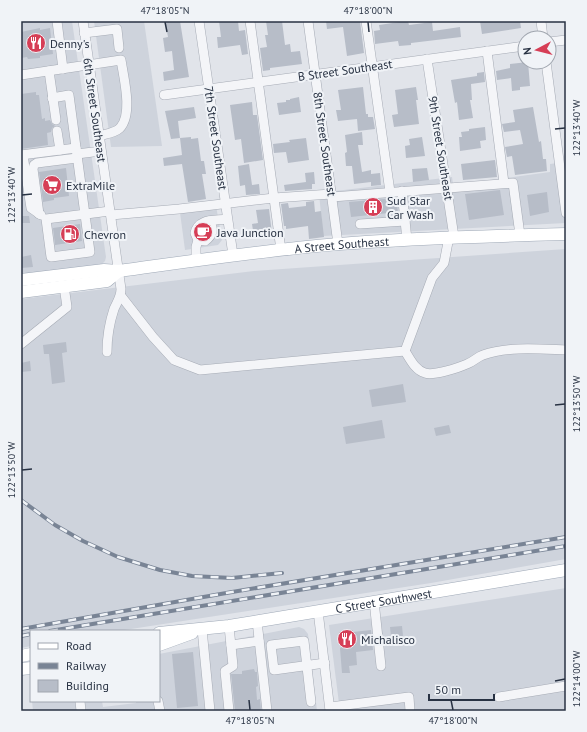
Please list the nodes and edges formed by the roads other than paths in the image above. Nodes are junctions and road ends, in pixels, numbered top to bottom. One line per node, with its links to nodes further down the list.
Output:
1 (57, 21): 15 (street)
2 (83, 21): 8 (street, 6th Street Southeast)
3 (199, 21): 21 (street, 7th Street Southeast)
4 (250, 21): 20 (street)
5 (308, 21): 18 (street, 8th Street Southeast)
6 (366, 21): 14 (street)
7 (116, 25): 8 (street); 11 (street)
8 (84, 33): 13 (street, 6th Street Southeast)
9 (517, 47): 10 (street, B Street Southeast)
10 (487, 51): 12 (street, B Street Southeast); 31 (street)
11 (120, 55): 13 (street); 26 (street)
12 (427, 59): 14 (street, B Street Southeast); 32 (street, 9th Street Southeast)
13 (89, 65): 15 (street); 26 (street, 6th Street Southeast)
14 (372, 66): 18 (street, B Street Southeast); 34 (street)
15 (63, 69): 17 (street)
16 (547, 70): 39 (street)
17 (49, 71): 19 (street); 23 (street)
18 (315, 74): 20 (street, B Street Southeast); 35 (street, 8th Street Southeast)
19 (21, 75)
20 (258, 82): 21 (street, B Street Southeast); 36 (street)
21 (209, 89): 22 (street, B Street Southeast); 37 (street, 7th Street Southeast)
22 (164, 95)
23 (52, 98): 24 (street); 29 (street)
24 (56, 120)
25 (57, 131): 27 (street)
26 (99, 136): 28 (street, 6th Street Southeast)
27 (60, 150): 29 (street); 30 (street)
28 (101, 151): 29 (street); 38 (street, 6th Street Southeast)
29 (77, 153): 40 (street); 41 (street)
30 (22, 155): 41 (street)
31 (504, 183): 32 (street); 46 (street)
32 (448, 187): 33 (street); 47 (street, 9th Street Southeast)
33 (402, 191): 34 (street); 43 (street)
34 (390, 192): 35 (street)
35 (332, 195): 36 (street); 49 (street, 8th Street Southeast)
36 (274, 198): 37 (street); 50 (street)
37 (225, 203): 38 (street); 42 (street, 7th Street Southeast)
38 (110, 213): 40 (street); 53 (street, 6th Street Southeast)
39 (566, 213)
40 (85, 214): 41 (street); 41 (street)
41 (42, 216)
42 (227, 219): 51 (street, 7th Street Southeast); 52 (street)
43 (405, 221): 44 (street); 48 (street)
44 (360, 224)
45 (566, 234): 46 (main road, A Street Southeast)
46 (520, 235): 47 (main road, A Street Southeast)
47 (452, 237): 48 (main road, A Street Southeast); 60 (street, 9th Street Southeast)
48 (407, 240): 49 (main road, A Street Southeast)
49 (338, 244): 50 (main road, A Street Southeast)
50 (281, 250): 51 (main road, A Street Southeast)
51 (233, 255): 52 (main road, A Street Southeast)
52 (196, 260): 53 (main road, A Street Southeast)
53 (119, 271): 54 (main road, A Street Southeast); 55 (main road, A Street Southeast); 57 (street, 6th Street Southeast)
54 (21, 280)
55 (64, 286): 56 (main road, A Street Southeast); 58 (street)
56 (21, 292)
57 (121, 296): 60 (street); 61 (street)
58 (21, 344)
59 (566, 350): 60 (street)
60 (405, 351)
61 (107, 352)
62 (566, 570): 63 (main road, C Street Southwest)
63 (374, 601): 64 (main road, C Street Southwest); 74 (street)
64 (318, 610): 65 (main road, C Street Southwest); 72 (street)
65 (257, 621): 66 (main road, C Street Southwest); 69 (street)
66 (229, 626): 67 (main road, C Street Southwest); 71 (street)
67 (202, 629): 68 (main road, C Street Southwest); 70 (main road, C Street Southwest); 80 (street)
68 (160, 633)
69 (259, 641): 71 (street); 82 (street)
70 (160, 645)
71 (231, 645): 81 (street)
72 (325, 663): 73 (street); 79 (street)
73 (306, 666): 73 (street); 77 (street)
74 (381, 666)
75 (566, 686): 76 (street)
76 (499, 697)
77 (311, 702)
78 (355, 707): 79 (street); 83 (street)
79 (330, 709)
80 (210, 711)
81 (229, 711)
82 (267, 711)
83 (410, 711)

